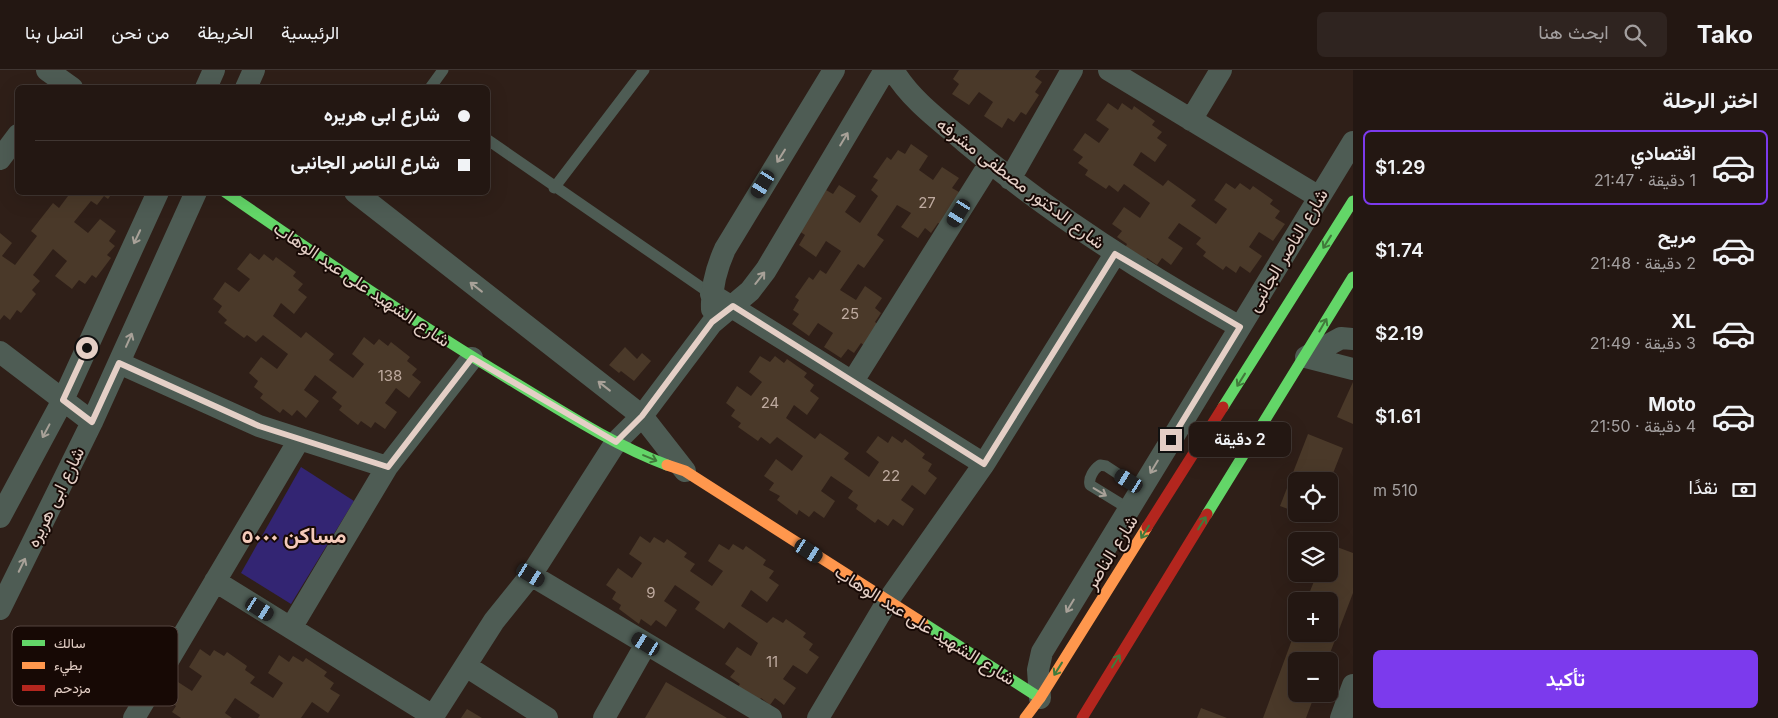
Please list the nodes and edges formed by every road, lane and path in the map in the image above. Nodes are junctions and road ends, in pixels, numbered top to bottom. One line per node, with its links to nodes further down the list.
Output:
1 (214, 70): 11 (street)
2 (254, 70): 12 (street)
3 (443, 70): 13 (lane)
4 (644, 70): 21 (lane)
5 (834, 70): 30 (street, one-way to 30)
6 (885, 70): 31 (street, one-way to 6)
7 (893, 70): 19 (street, شارع الدكتور مصطفى مشرفه)
8 (1072, 70): 20 (street)
9 (1109, 70): 14 (street)
10 (1221, 70): 14 (street)
11 (207, 85)
12 (247, 85)
13 (432, 85)
14 (1191, 120): 26 (street)
15 (15, 139): 18 (street)
16 (490, 141): 21 (lane)
17 (1353, 142): 26 (street, شارع الناصر الجانبى)
18 (0, 159)
19 (990, 163): 20 (street, شارع الدكتور مصطفى مشرفه); 40 (street)
20 (1010, 179): 28 (street, شارع الدكتور مصطفى مشرفه)
21 (554, 188): 30 (lane)
22 (157, 195): 41 (street, شارع ابى هريره, one-way to 41)
23 (190, 195): 38 (street, شارع ابى هريره, one-way to 23)
24 (229, 195): 37 (street, شارع الشهيد على عبد الوهاب)
25 (359, 195): 42 (street, شارع الشهيد على عبد الوهاب, one-way to 25)
26 (1319, 198): 33 (street, شارع الناصر الجانبى)
27 (1353, 201): 61 (street, شارع الناصر, one-way to 61)
28 (1115, 254): 33 (street, شارع الدكتور مصطفى مشرفه); 46 (street)
29 (1353, 277): 36 (street, one-way to 29)
30 (711, 294): 31 (street); 32 (street)
31 (733, 306): 32 (street); 40 (street)
32 (712, 322): 42 (street)
33 (1240, 327): 49 (street, شارع الناصر الجانبى, one-way to 49)
34 (1353, 339): 36 (street)
35 (0, 352): 41 (street)
36 (1299, 353): 39 (street); 70 (street, one-way to 36)
37 (472, 358): 45 (street, شارع الشهيد على عبد الوهاب); 47 (street)
38 (119, 363): 43 (street, شارع ابى هريره); 44 (street)
39 (1353, 369)
40 (853, 381): 46 (street)
41 (63, 400): 43 (street); 51 (street, شارع ابى هريره, one-way to 51)
42 (642, 416): 45 (street); 48 (street, شارع الشهيد على عبد الوهاب)
43 (92, 422): 55 (street, شارع ابى هريره, one-way to 43)
44 (299, 440): 47 (street); 53 (street)
45 (616, 442): 48 (street, شارع الشهيد على عبد الوهاب, one-way to 48); 52 (street)
46 (984, 464): 54 (street)
47 (388, 467): 56 (street)
48 (685, 471): 54 (street, شارع الشهيد على عبد الوهاب)
49 (1141, 489): 50 (street, شارع الناصر الجانبى); 50 (lane, one-way to 50)
50 (1129, 509): 61 (street, شارع الناصر الجانبى, one-way to 61)
51 (0, 517)
52 (531, 575): 57 (street); 59 (street)
53 (215, 580): 56 (street); 58 (street)
54 (887, 602): 61 (street, شارع الشهيد على عبد الوهاب); 68 (street)
55 (0, 609)
56 (291, 628): 64 (street)
57 (646, 644): 66 (street); 67 (street)
58 (178, 646)
59 (466, 666): 64 (street); 65 (street)
60 (1353, 685): 71 (street)
61 (1040, 698): 69 (street, شارع الناصر)
62 (144, 706): 63 (street)
63 (138, 717)
64 (432, 717)
65 (547, 718)
66 (604, 718)
67 (770, 718)
68 (818, 718)
69 (1025, 718)
70 (1082, 718)
71 (1341, 718)

